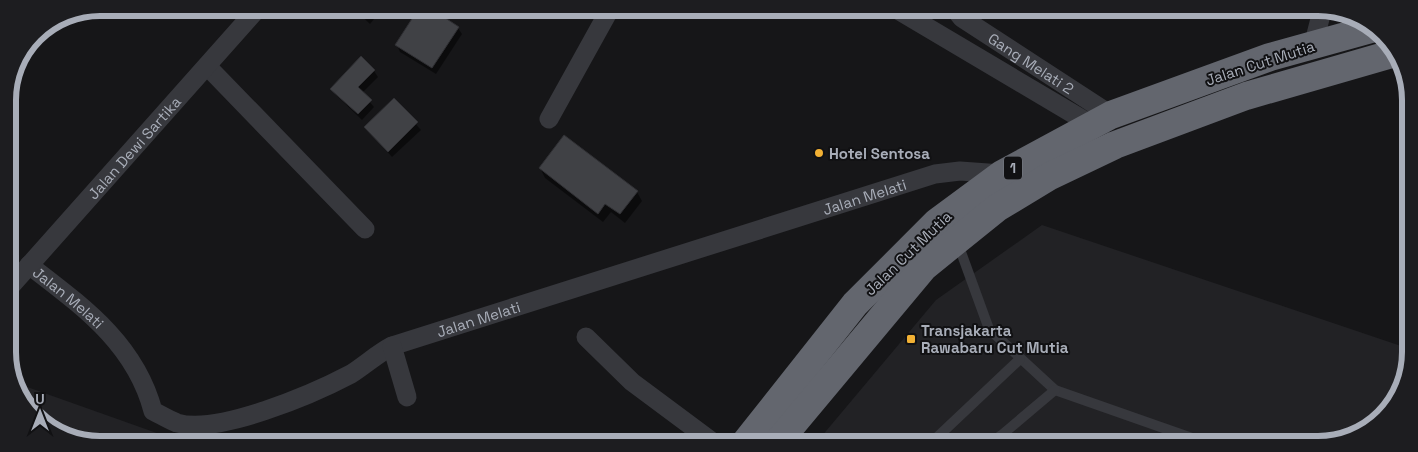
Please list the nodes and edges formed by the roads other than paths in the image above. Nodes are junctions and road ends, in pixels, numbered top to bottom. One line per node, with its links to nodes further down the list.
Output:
1 (251, 16): 9 (street, Jalan Dewi Sartika)
2 (606, 16): 10 (street)
3 (909, 16): 11 (street)
4 (960, 16): 11 (street, Gang Melati 2)
5 (1321, 16): 7 (street)
6 (1365, 31): 7 (highway, Jalan Cut Mutia / 1)
7 (1313, 46): 11 (highway, Jalan Cut Mutia / 1)
8 (1389, 55): 14 (highway, Jalan Cut Mutia / 1)
9 (207, 66): 13 (street); 15 (street, Jalan Dewi Sartika)
10 (549, 119)
11 (1102, 120): 12 (highway, Jalan Cut Mutia / 1)
12 (1002, 174): 18 (street, Jalan Melati); 23 (highway, Jalan Cut Mutia / 1)
13 (364, 229)
14 (957, 240): 19 (lane); 24 (highway, Jalan Cut Mutia / 1)
15 (29, 266): 16 (street, Jalan Dewi Sartika); 18 (street, Jalan Melati)
16 (16, 280)
17 (586, 337): 22 (street)
18 (392, 346): 21 (street)
19 (1020, 359): 20 (lane); 25 (lane)
20 (1055, 390): 26 (lane); 27 (lane)
21 (408, 397)
22 (705, 436)
23 (751, 436)
24 (783, 436)
25 (938, 436)
26 (1000, 436)
27 (1186, 436)

